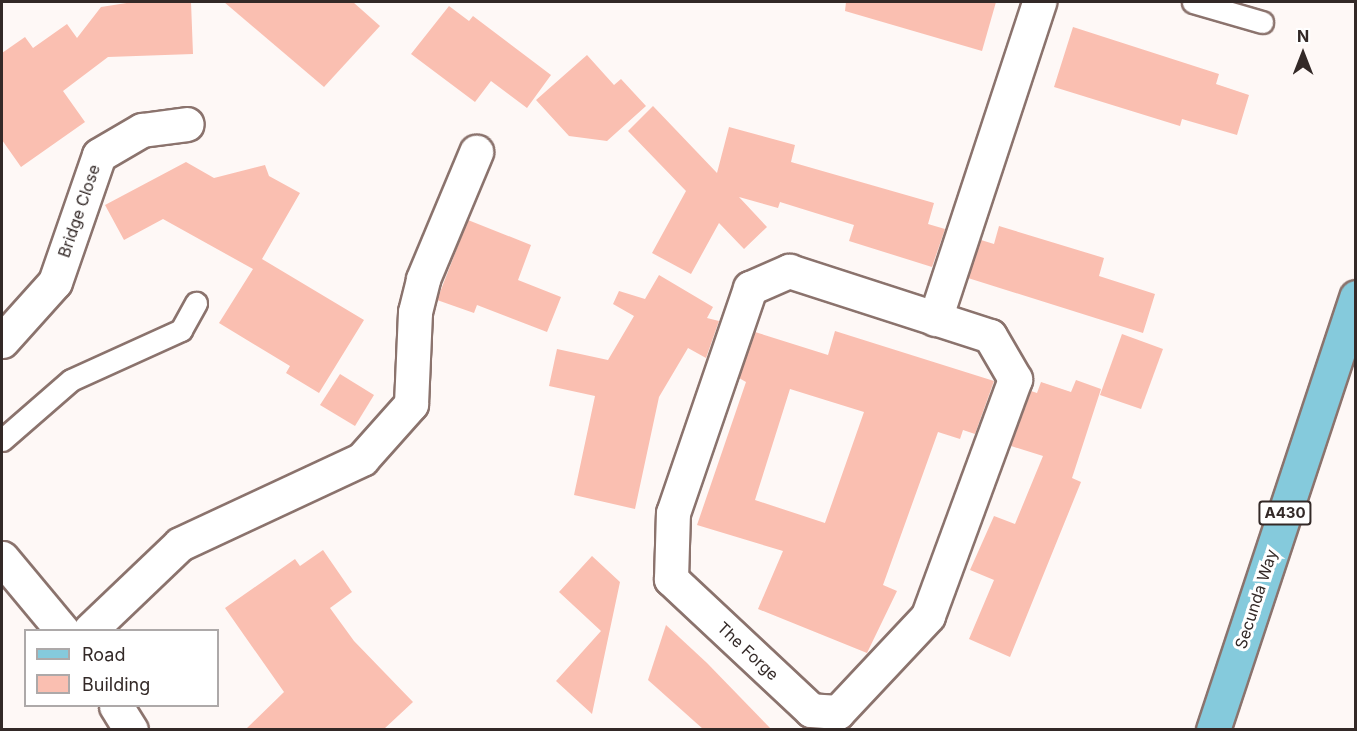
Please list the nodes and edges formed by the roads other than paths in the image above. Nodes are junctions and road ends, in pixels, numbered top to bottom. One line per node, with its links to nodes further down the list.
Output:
1 (1039, 2): 8 (street)
2 (1194, 2): 3 (lane)
3 (1262, 22)
4 (188, 124): 9 (street, Bridge Close)
5 (477, 152): 13 (street)
6 (1356, 297): 16 (main road, Secunda Way / A430)
7 (196, 303): 10 (lane)
8 (935, 319): 8 (street, The Forge)
9 (2, 341)
10 (2, 440)
11 (2, 558): 12 (street)
12 (62, 629)
13 (91, 629)
14 (117, 707): 15 (street)
15 (131, 729)
16 (1213, 729)

